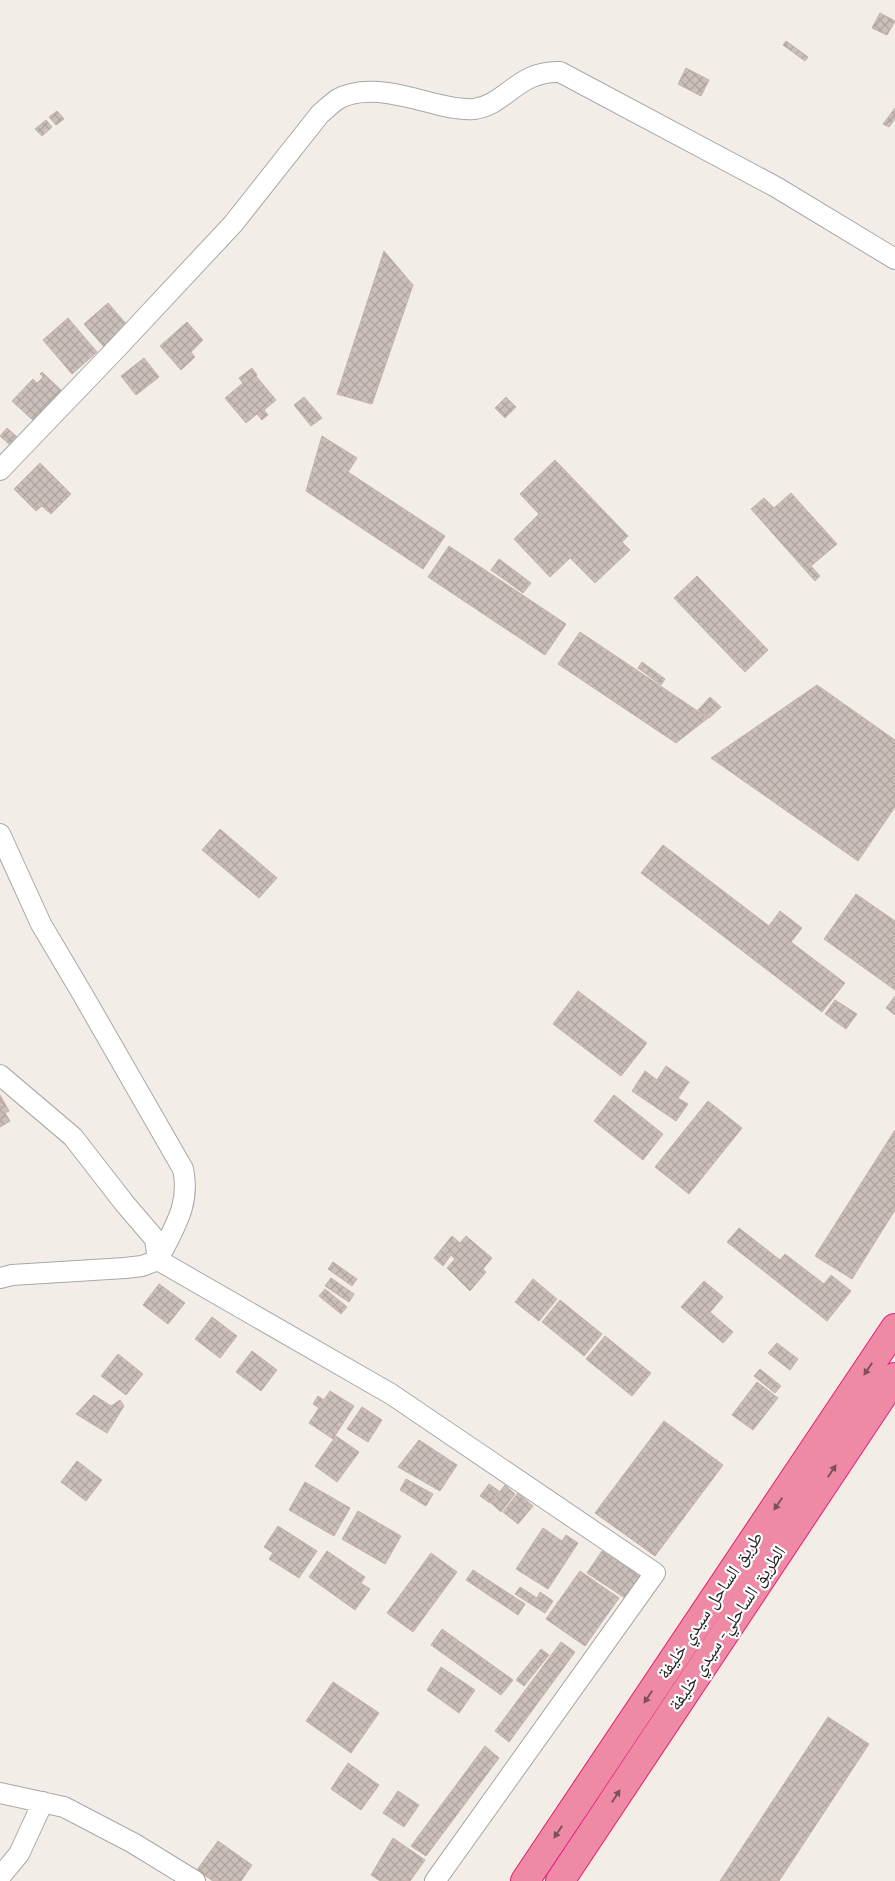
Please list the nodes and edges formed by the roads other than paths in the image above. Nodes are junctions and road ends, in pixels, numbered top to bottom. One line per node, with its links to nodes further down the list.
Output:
1 (895, 259): 2 (street)
2 (0, 470)
3 (0, 834): 5 (street)
4 (0, 1075): 5 (street)
5 (158, 1260): 6 (street); 13 (street)
6 (0, 1278)
7 (895, 1328): 14 (highway, طريق الساحل سيدي خليفة, one-way to 14)
8 (895, 1377): 15 (highway, الطريق الساحلي- سيدي خليفة, one-way to 8)
9 (0, 1792): 10 (street)
10 (44, 1802): 11 (street); 12 (street)
11 (0, 1877)
12 (195, 1881)
13 (435, 1881)
14 (525, 1881)
15 (560, 1881)

